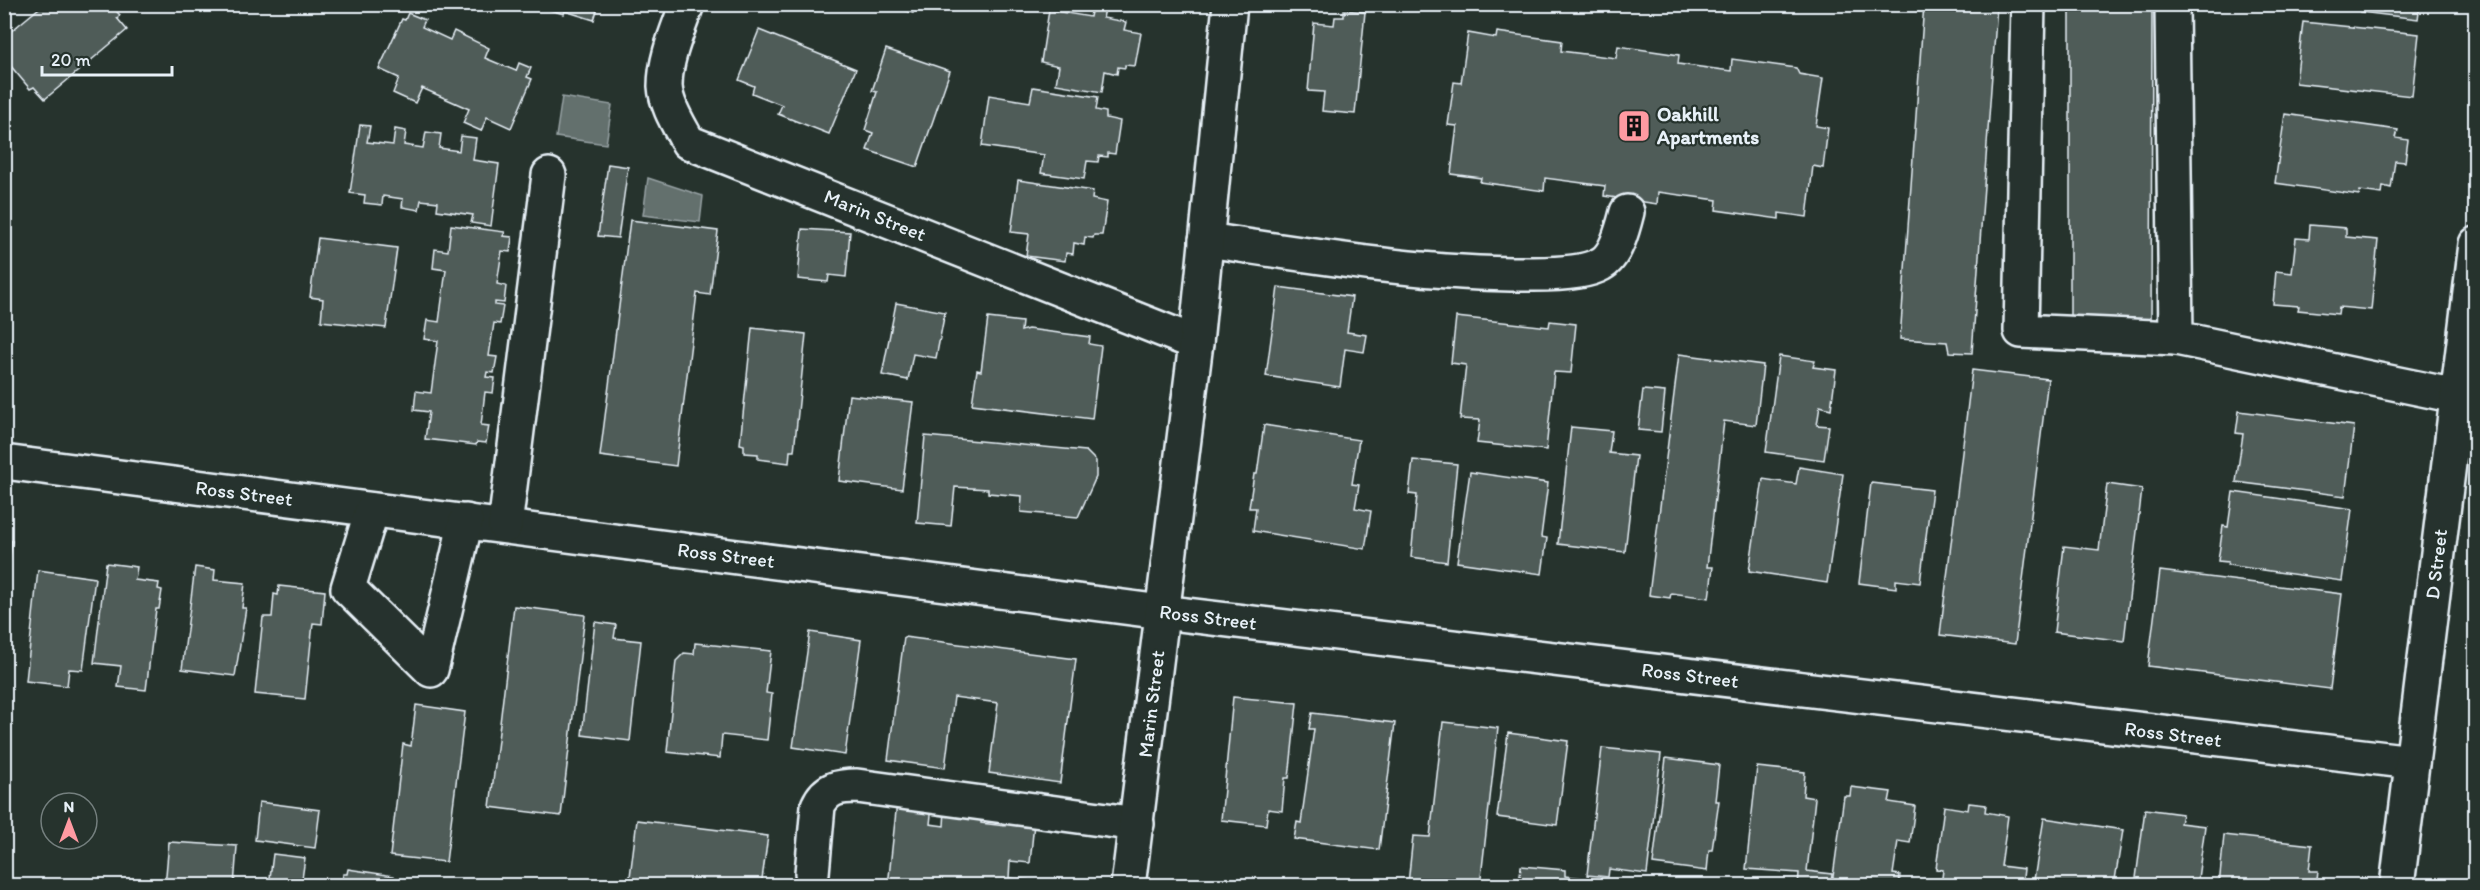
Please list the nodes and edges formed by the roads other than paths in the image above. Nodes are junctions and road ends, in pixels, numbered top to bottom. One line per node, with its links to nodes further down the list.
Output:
1 (687, 4): 10 (street, Marin Street)
2 (1230, 4): 7 (street, Marin Street)
3 (2028, 4): 9 (street)
4 (2172, 4): 9 (street)
5 (549, 176): 15 (street)
6 (1627, 212): 7 (street)
7 (1206, 240): 10 (street, Marin Street)
8 (2475, 243): 11 (street, D Street)
9 (2176, 338): 11 (street)
10 (1196, 343): 16 (street, Marin Street)
11 (2456, 396): 17 (street, D Street)
12 (4, 462): 13 (street, Ross Street)
13 (372, 510): 14 (street, Ross Street); 14 (street)
14 (466, 521): 15 (street, Ross Street)
15 (505, 526): 16 (street, Ross Street)
16 (1162, 612): 17 (street, Ross Street); 18 (street, Marin Street)
17 (2412, 762): 21 (street, D Street)
18 (1137, 824): 19 (street); 20 (street, Marin Street)
19 (812, 873)
20 (1128, 885)
21 (2397, 885)

